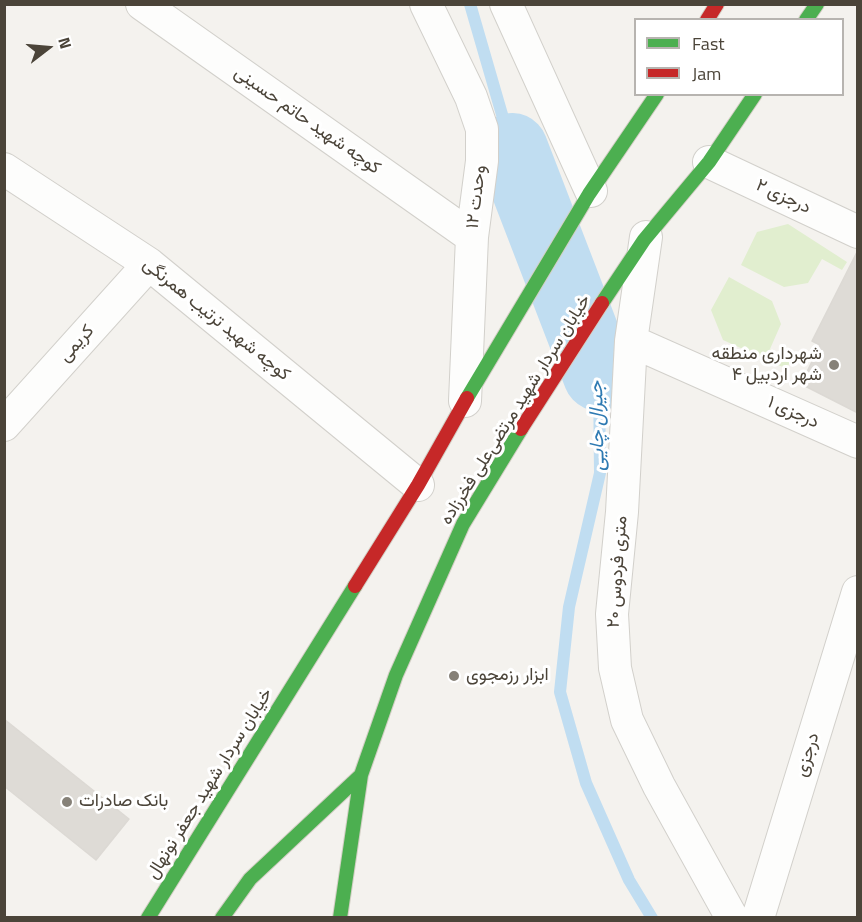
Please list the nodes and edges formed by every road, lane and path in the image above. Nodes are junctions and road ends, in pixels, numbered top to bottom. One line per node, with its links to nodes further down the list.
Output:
1 (142, 4): 14 (street, کوچه شهید حاتم حسینی)
2 (426, 4): 14 (street, وحدت ۱۲)
3 (506, 4): 12 (street)
4 (717, 4): 6 (main road)
5 (817, 4): 7 (main road)
6 (708, 18)
7 (807, 18)
8 (656, 96): 12 (main road)
9 (754, 96): 10 (main road, خیابان سردار شهید مرتضی‌علی فخرزاده)
10 (709, 162): 13 (street, درجزی ۲); 15 (main road, خیابان سردار شهید مرتضی‌علی فخرزاده)
11 (4, 169): 16 (street, کوچه شهید ترتیب همرنگی)
12 (590, 192): 18 (main road)
13 (858, 232)
14 (472, 237): 18 (street, وحدت ۱۲)
15 (645, 239): 17 (street, ۲۰ متری فردوس); 23 (main road, خیابان سردار شهید مرتضی‌علی فخرزاده)
16 (149, 264): 19 (street, کریمی); 21 (street, کوچه شهید ترتیب همرنگی)
17 (631, 341): 20 (street, درجزی ۱); 27 (street, ۲۰ متری فردوس)
18 (471, 392): 21 (main road)
19 (4, 424)
20 (858, 442)
21 (418, 485): 24 (main road, خیابان سردار شهید جعفر نونهال)
22 (858, 592): 28 (street, درجزی)
23 (361, 775): 25 (main road); 26 (main road, خیابان سردار شهید مرتضی‌علی فخرزاده)
24 (148, 918)
25 (222, 918)
26 (340, 918)
27 (732, 918)
28 (758, 918)

